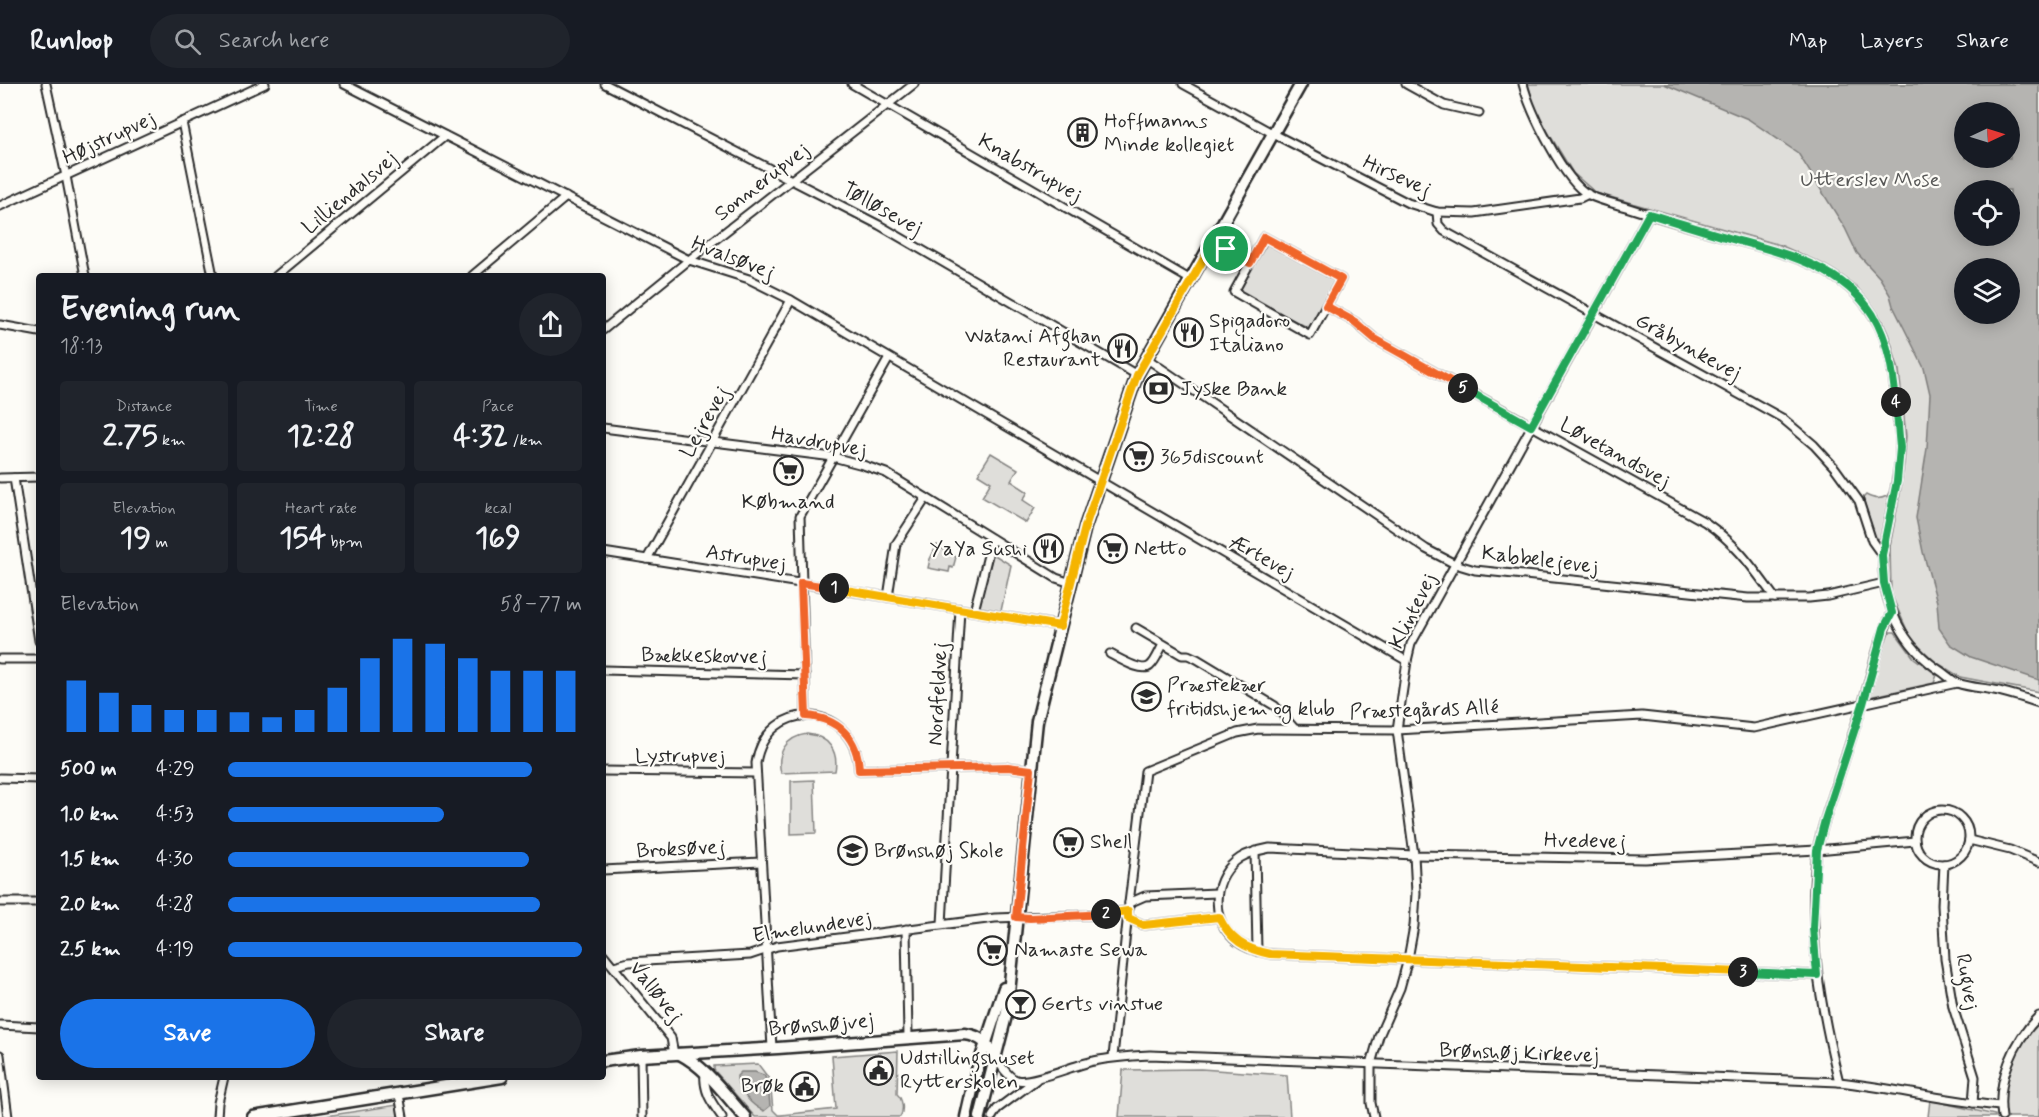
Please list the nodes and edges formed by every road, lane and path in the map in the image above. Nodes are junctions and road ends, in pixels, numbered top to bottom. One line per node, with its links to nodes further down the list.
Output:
1 (46, 84): 16 (street)
2 (265, 84): 13 (street, Højstrupvej)
3 (344, 84): 15 (street, Hvalsøvej)
4 (604, 84): 17 (street, Tølløsevej)
5 (852, 84): 11 (street, Knabstrupvej)
6 (914, 84): 11 (street, Sonnerupvej)
7 (1183, 84): 14 (street, Hirsevej)
8 (1301, 84): 14 (main road)
9 (1406, 84): 12 (street)
10 (1522, 84): 18 (street)
11 (888, 105): 17 (street, Sonnerupvej); 30 (street, Knabstrupvej)
12 (1479, 113)
13 (182, 122): 16 (street, Højstrupvej); 27 (street)
14 (1272, 134): 21 (street, Hirsevej); 23 (main road)
15 (445, 136): 19 (street, Hvalsøvej); 28 (street, Lilliendalsvej)
16 (66, 176): 20 (street, Højstrupvej); 26 (street)
17 (791, 179): 24 (street, Sonnerupvej); 39 (street, Tølløsevej)
18 (1588, 194): 21 (street, Hirsevej); 22 (street)
19 (566, 197): 24 (street, Hvalsøvej); 29 (street)
20 (0, 206)
21 (1437, 212): 33 (street, Gråbynkevej)
22 (1649, 214): 33 (street, Klintevej); 51 (street)
23 (1214, 241): 25 (street); 30 (main road)
24 (689, 260): 31 (street, Hvalsøvej); 35 (street, Sonnerupvej)
25 (1250, 263): 32 (street); 32 (street)
26 (84, 273)
27 (212, 273)
28 (280, 273)
29 (476, 273)
30 (1191, 280): 38 (main road)
31 (791, 300): 37 (street, Hvalsøvej); 42 (street, Lejrevej)
32 (1326, 306): 40 (street, Løvetandsvej)
33 (1593, 314): 40 (street, Klintevej); 51 (street, Gråbynkevej)
34 (0, 325): 36 (street)
35 (606, 328)
36 (36, 331)
37 (890, 358): 43 (street); 47 (street, Hvalsøvej)
38 (1146, 358): 39 (main road); 53 (street, Kabbelejevej)
39 (1137, 375): 47 (main road)
40 (1531, 426): 53 (street, Klintevej); 58 (street, Løvetandsvej)
41 (606, 428): 42 (street, Havdrupvej)
42 (713, 443): 43 (street, Havdrupvej); 52 (street, Lejrevej)
43 (833, 457): 48 (street, Havdrupvej); 54 (street)
44 (14, 477): 45 (street); 46 (street); 62 (street)
45 (36, 477)
46 (0, 478)
47 (1100, 481): 55 (main road); 69 (street, Ærtevej)
48 (926, 498): 49 (street, Havdrupvej); 57 (street)
49 (992, 539): 55 (street, Havdrupvej); 60 (street)
50 (606, 552): 52 (street, Astrupvej)
51 (1882, 555): 56 (street)
52 (647, 559): 54 (street, Astrupvej)
53 (1455, 564): 58 (street, Kabbelejevej); 69 (street, Klintevej)
54 (801, 583): 57 (street, Astrupvej); 71 (street)
55 (1071, 583): 63 (main road)
56 (1884, 583): 58 (street, Kabbelejevej); 61 (street)
57 (888, 597): 59 (street, Astrupvej)
58 (1775, 598)
59 (960, 609): 60 (street, Astrupvej); 78 (street, Nordfeldvej)
60 (974, 611): 63 (street, Astrupvej)
61 (1892, 613): 72 (street); 74 (street)
62 (36, 621)
63 (1060, 626): 79 (main road)
64 (1136, 628): 65 (street)
65 (1163, 645): 66 (street); 76 (street)
66 (1110, 654)
67 (0, 659): 68 (street)
68 (36, 659)
69 (1407, 661): 77 (street, Klintevej)
70 (606, 670): 71 (street, Bækkeskovvej)
71 (805, 675): 75 (street)
72 (1957, 682): 73 (street); 74 (street, Præstegårds Allé)
73 (2039, 703)
74 (1863, 704): 77 (street, Præstegårds Allé); 86 (street)
75 (806, 716): 78 (street); 81 (street)
76 (1294, 728): 77 (street, Præstegårds Allé); 96 (street, Præstegårds Allé)
77 (1397, 730): 88 (street, Klintevej)
78 (951, 768): 79 (street); 99 (street, Nordfeldvej)
79 (1031, 770): 97 (main road)
80 (606, 771): 81 (street, Lystrupvej)
81 (756, 773): 89 (street)
82 (0, 778): 83 (street)
83 (36, 779)
84 (1969, 840): 85 (street); 90 (street); 91 (street)
85 (1915, 841): 86 (street, Hvedevej); 91 (street)
86 (1817, 850): 88 (street, Hvedevej); 107 (street)
87 (1255, 851): 88 (street, Hvedevej); 93 (street); 102 (street)
88 (1414, 855): 104 (street, Klintevej)
89 (761, 862): 92 (street, Broksøvej); 101 (street)
90 (2039, 862)
91 (1944, 864): 128 (street, Rugvej)
92 (606, 870)
93 (1217, 893): 96 (street); 98 (street)
94 (0, 902): 95 (street)
95 (36, 902)
96 (1128, 911): 97 (street, Elmelundevej); 98 (street); 119 (street, Præstegårds Allé)
97 (1016, 917): 99 (street, Elmelundevej); 105 (main road)
98 (1219, 917): 102 (street)
99 (942, 924): 100 (street, Elmelundevej)
100 (906, 929): 101 (street, Elmelundevej); 111 (street)
101 (766, 950): 106 (street, Elmelundevej); 113 (street)
102 (1257, 951): 104 (street)
103 (606, 957): 106 (street, Valløvej)
104 (1408, 958): 107 (street); 121 (street, Klintevej)
105 (1011, 965): 112 (main road); 118 (main road)
106 (614, 966): 115 (street, Valløvej)
107 (1817, 975): 126 (street)
108 (2039, 1016): 129 (street)
109 (0, 1025): 110 (street)
110 (36, 1026)
111 (908, 1038): 112 (main road, Brønshøjvej); 113 (main road, Brønshøjvej)
112 (987, 1042): 118 (main road); 138 (main road)
113 (772, 1048): 114 (main road, Brønshøjvej)
114 (737, 1051): 115 (main road, Brønshøjvej); 122 (main road)
115 (677, 1054): 117 (main road, Brønshøjvej); 122 (main road)
116 (0, 1055): 131 (street)
117 (641, 1056): 120 (main road, Brønshøjvej); 135 (street)
118 (995, 1057): 123 (street, Brønshøj Kirkevej); 139 (main road)
119 (1113, 1057): 121 (street, Brønshøj Kirkevej); 123 (street, Brønshøj Kirkevej)
120 (606, 1061)
121 (1371, 1064): 126 (street, Brønshøj Kirkevej); 141 (street, Klintevej)
122 (705, 1072): 136 (street); 137 (main road)
123 (1038, 1078): 140 (street, Brønshøj Kirkevej)
124 (223, 1080): 132 (street)
125 (484, 1080): 127 (main road)
126 (1839, 1082): 128 (street, Brønshøj Kirkevej)
127 (399, 1094): 130 (main road); 134 (street)
128 (1973, 1103): 129 (street, Brønshøj Kirkevej)
129 (2000, 1106): 142 (street)
130 (290, 1114): 133 (main road)
131 (8, 1117)
132 (217, 1117)
133 (254, 1117)
134 (403, 1117)
135 (642, 1117)
136 (722, 1117)
137 (745, 1117)
138 (966, 1117)
139 (980, 1117)
140 (992, 1117)
141 (1374, 1117)
142 (2002, 1117)

